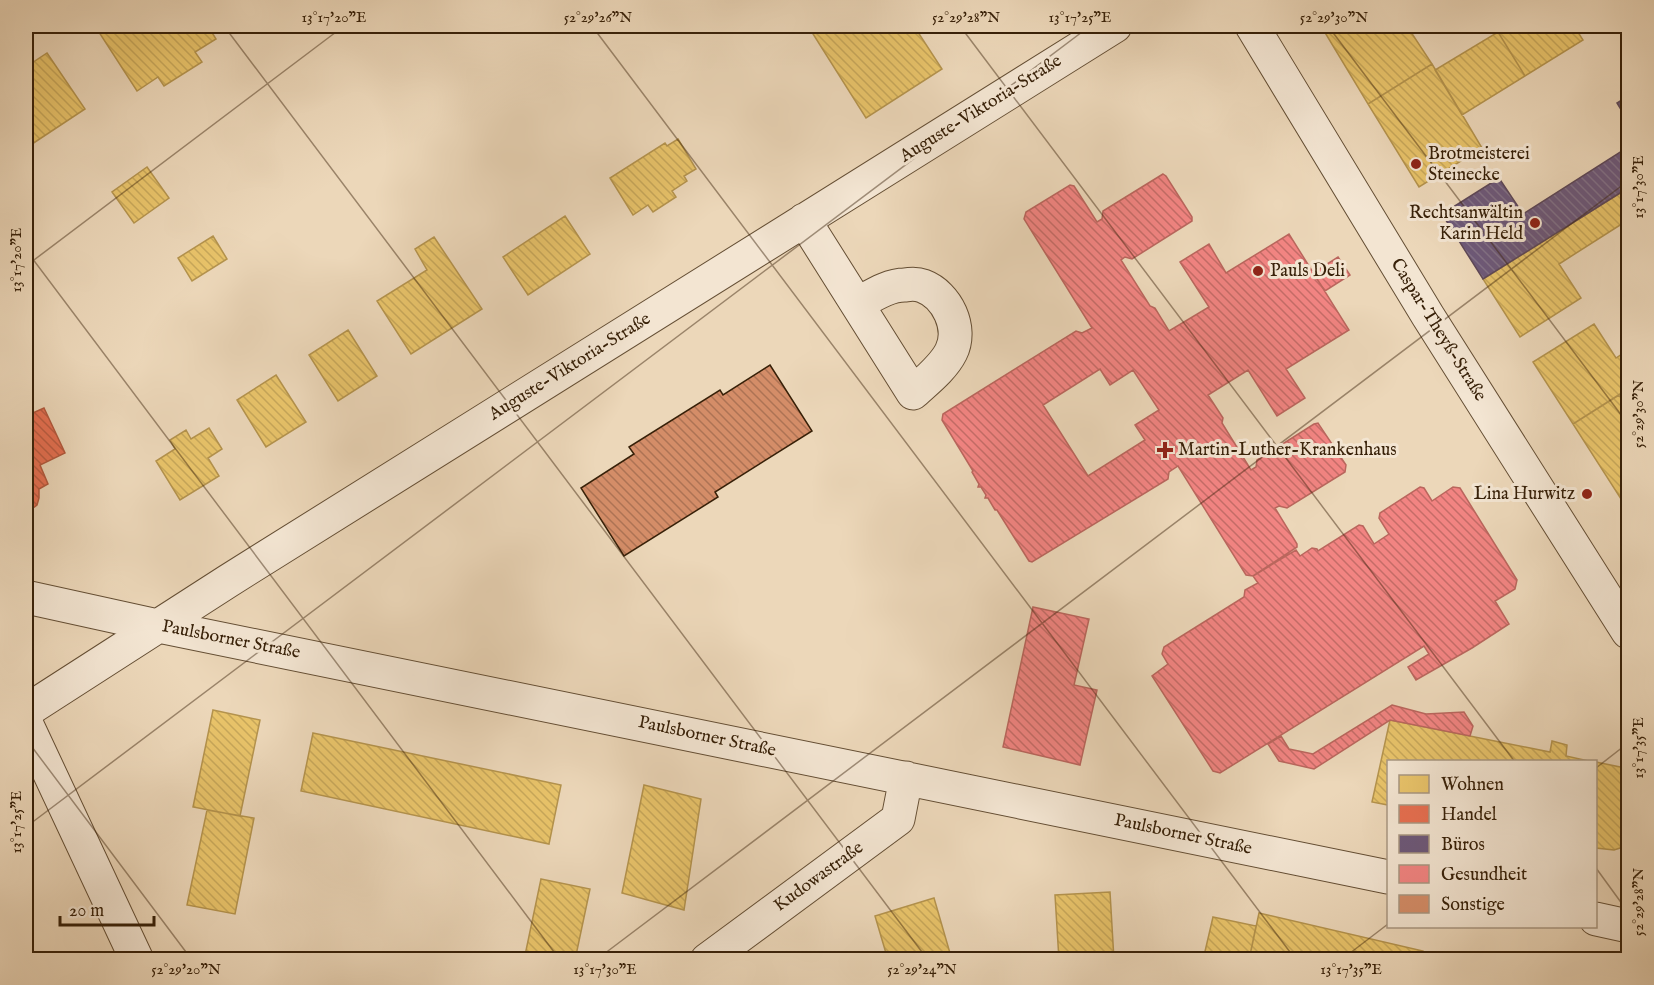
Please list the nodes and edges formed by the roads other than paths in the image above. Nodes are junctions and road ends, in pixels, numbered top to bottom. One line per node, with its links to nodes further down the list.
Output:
1 (1115, 26): 3 (street, Auguste-Viktoria-Straße)
2 (1252, 26): 7 (street, Caspar-Theyß-Straße)
3 (804, 220): 4 (street); 6 (street, Auguste-Viktoria-Straße)
4 (857, 304): 4 (street)
5 (26, 597): 6 (street, Paulsborner Straße)
6 (158, 626): 8 (street, Auguste-Viktoria-Straße); 10 (street, Paulsborner Straße)
7 (1629, 632)
8 (26, 711)
9 (26, 723): 14 (street)
10 (906, 778): 11 (street, Paulsborner Straße); 15 (street, Kudowastraße)
11 (1387, 877)
12 (1597, 919): 13 (street)
13 (1629, 926)
14 (137, 960)
15 (707, 960)

